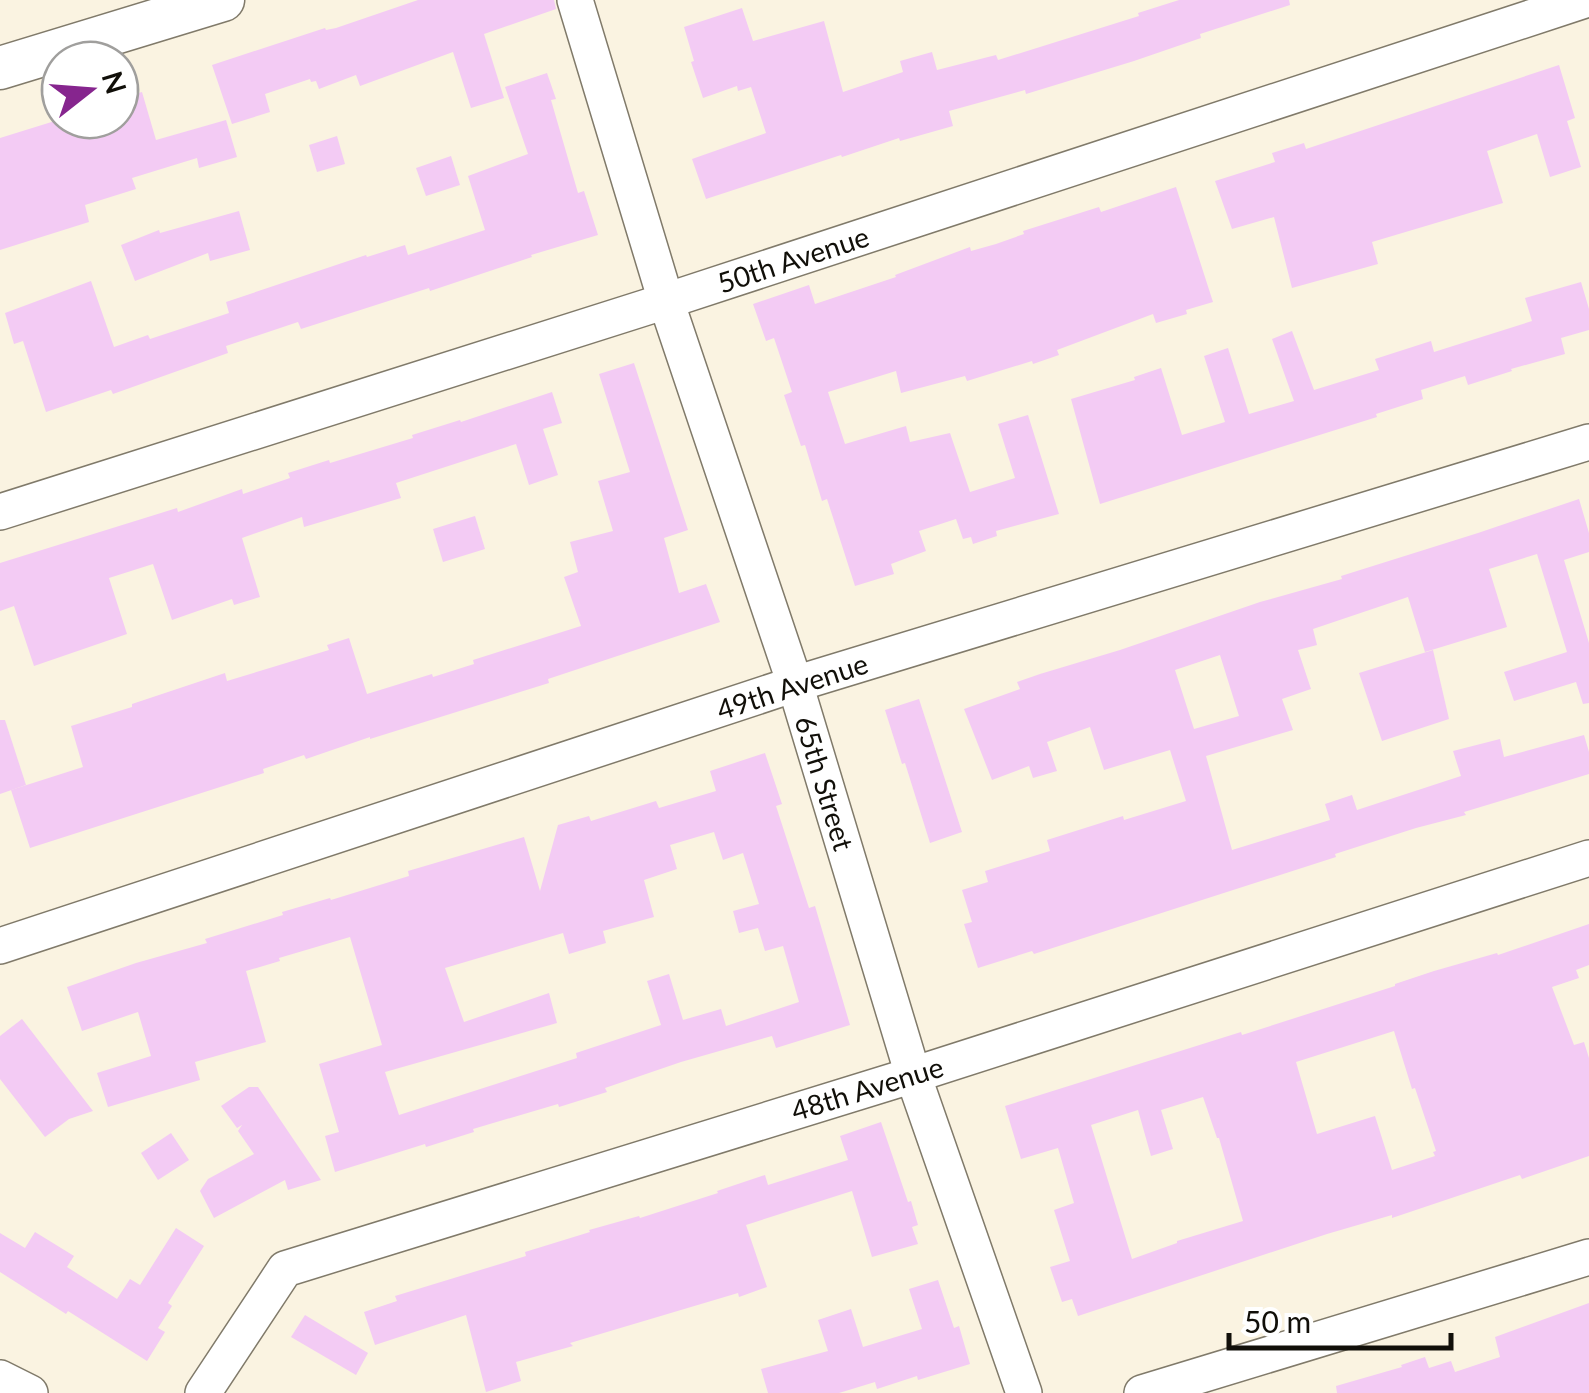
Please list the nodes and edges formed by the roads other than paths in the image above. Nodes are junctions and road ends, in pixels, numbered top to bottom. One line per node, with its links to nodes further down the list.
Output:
1 (223, 0): 4 (street)
2 (575, 0): 5 (street, 65th Street)
3 (1583, 7): 5 (street, 50th Avenue)
4 (0, 68)
5 (666, 301): 7 (street, 50th Avenue); 8 (street, 65th Street)
6 (1589, 442): 8 (street, 49th Avenue)
7 (0, 512)
8 (795, 684): 10 (street, 49th Avenue); 11 (street, 65th Street)
9 (1589, 858): 11 (street, 48th Avenue)
10 (0, 946)
11 (913, 1074): 15 (street, 48th Avenue); 16 (street, 65th Street)
12 (1589, 1257): 17 (street)
13 (0, 1378): 14 (street)
14 (30, 1393)
15 (203, 1393)
16 (1024, 1393)
17 (1142, 1393)

